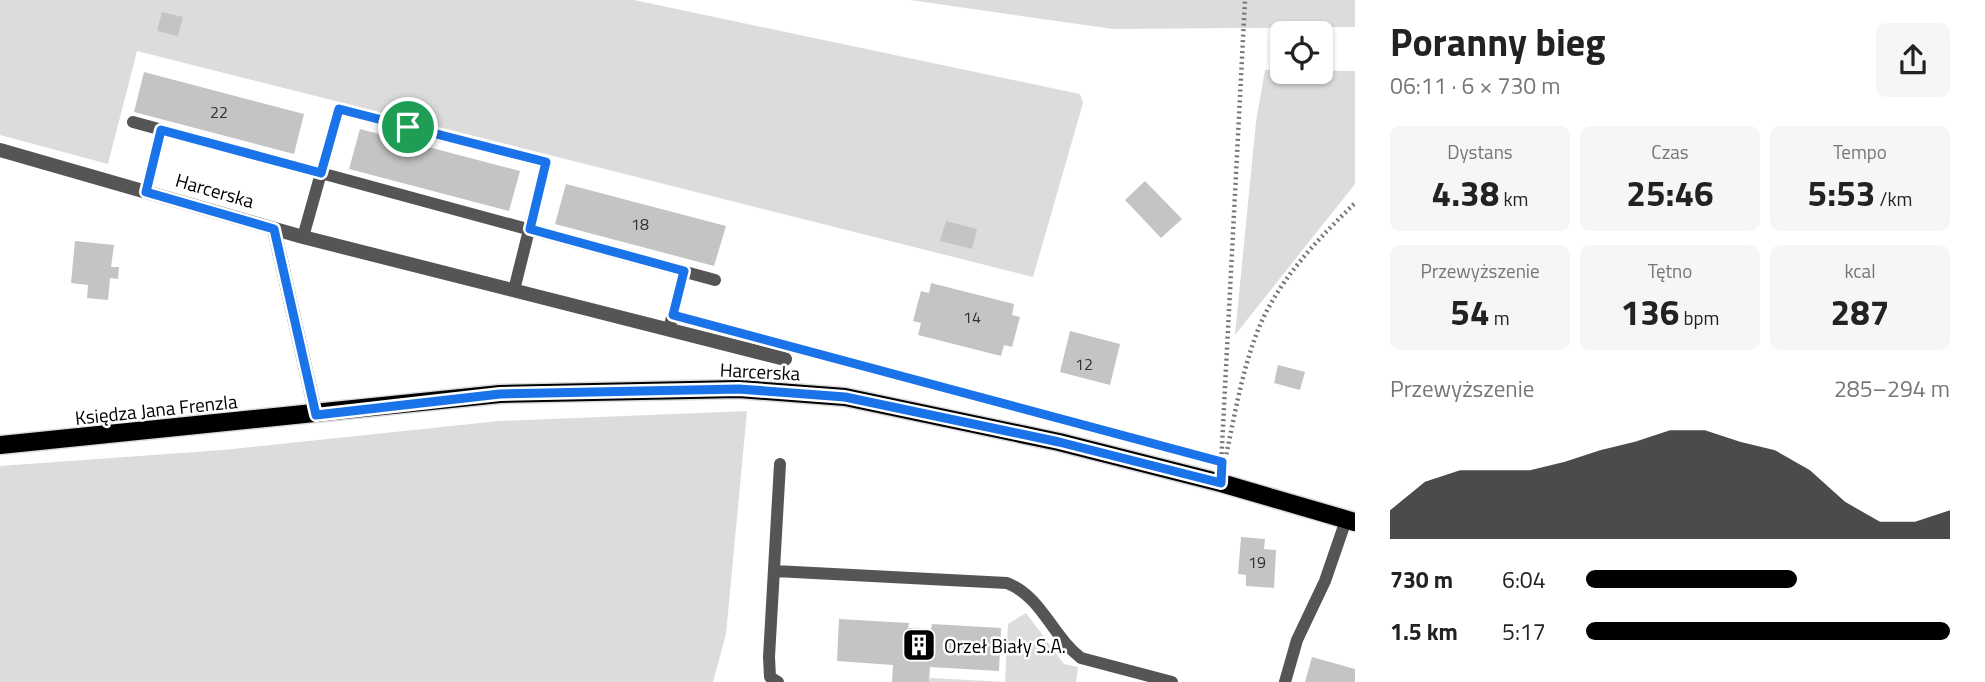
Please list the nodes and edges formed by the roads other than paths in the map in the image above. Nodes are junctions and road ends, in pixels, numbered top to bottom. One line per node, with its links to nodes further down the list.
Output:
1 (132, 122): 2 (lane)
2 (161, 130): 4 (lane); 5 (lane)
3 (0, 150): 5 (street, Harcerska)
4 (321, 173): 7 (lane); 7 (lane); 8 (lane)
5 (146, 192): 6 (street, Harcerska)
6 (274, 229): 8 (street, Harcerska); 14 (street)
7 (530, 229): 9 (lane); 11 (lane)
8 (303, 237): 11 (street, Harcerska)
9 (684, 271): 10 (lane); 12 (lane)
10 (715, 279)
11 (513, 290): 12 (street, Harcerska)
12 (669, 329): 13 (street, Harcerska)
13 (789, 353)
14 (316, 415): 15 (main road, Księdza Jana Frenzla); 17 (main road, Harcerska)
15 (0, 445)
16 (780, 464): 18 (lane)
17 (1351, 521): 21 (lane)
18 (775, 571): 19 (lane); 20 (lane)
19 (778, 682)
20 (1172, 682)
21 (1285, 682)

